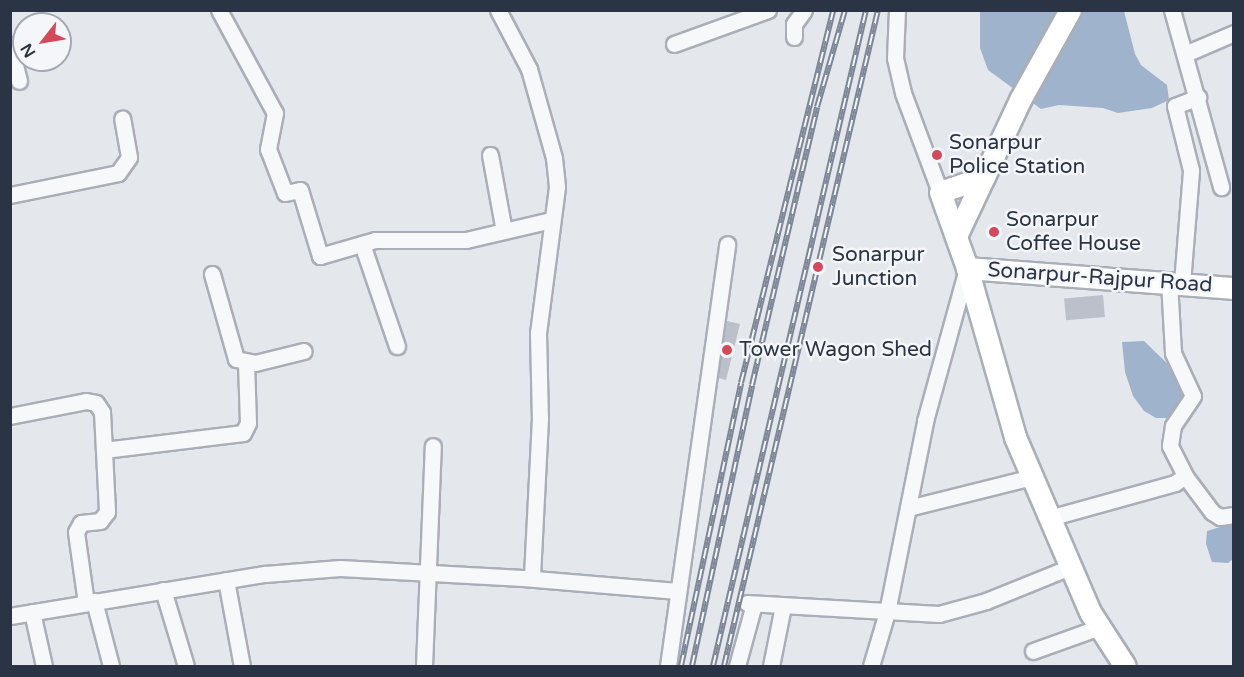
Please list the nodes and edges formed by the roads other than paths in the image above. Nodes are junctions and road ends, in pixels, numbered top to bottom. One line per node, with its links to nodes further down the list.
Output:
1 (219, 10): 25 (street)
2 (498, 10): 22 (street)
3 (768, 10): 8 (street)
4 (804, 10): 10 (street)
5 (897, 10): 20 (street)
6 (1070, 10): 18 (main road)
7 (1172, 10): 13 (street)
8 (737, 16): 11 (street)
9 (1233, 33): 13 (street)
10 (794, 37)
11 (674, 44)
12 (10, 45): 14 (street)
13 (1185, 54): 15 (street)
14 (20, 81)
15 (1198, 98): 19 (street); 29 (street)
16 (122, 119): 21 (street)
17 (489, 156): 23 (street)
18 (984, 177): 20 (main road); 24 (main road)
19 (1221, 187)
20 (940, 192): 24 (main road)
21 (10, 195)
22 (551, 219): 23 (street); 44 (street)
23 (504, 231): 25 (street)
24 (956, 236): 27 (main road)
25 (362, 244): 31 (street)
26 (727, 244): 47 (street)
27 (967, 268): 29 (main road, Sonarpur-Rajpur Road); 38 (main road); 39 (street)
28 (212, 274): 33 (street)
29 (1176, 282): 30 (main road, Sonarpur-Rajpur Road); 37 (street)
30 (1233, 288)
31 (397, 346)
32 (304, 351): 33 (street)
33 (246, 364): 36 (street)
34 (10, 416): 36 (street)
35 (434, 446): 43 (street)
36 (104, 450): 48 (street)
37 (1185, 476): 40 (street); 41 (street)
38 (1032, 477): 39 (street); 41 (main road)
39 (908, 508): 51 (street)
40 (1233, 515)
41 (1049, 518): 42 (main road)
42 (1070, 567): 51 (street); 53 (main road)
43 (427, 574): 44 (street); 45 (street); 59 (street)
44 (532, 578): 47 (street)
45 (226, 580): 46 (street); 58 (street)
46 (164, 590): 48 (street); 57 (street)
47 (677, 591): 60 (street)
48 (90, 602): 50 (street); 56 (street)
49 (783, 606): 51 (street); 61 (street); 62 (street)
50 (32, 612): 52 (street); 55 (street)
51 (887, 612): 63 (street)
52 (10, 616)
53 (1100, 627): 54 (street); 64 (main road)
54 (1034, 651)
55 (44, 666)
56 (111, 666)
57 (186, 666)
58 (242, 666)
59 (424, 666)
60 (668, 666)
61 (737, 666)
62 (771, 666)
63 (871, 666)
64 (1125, 666)

